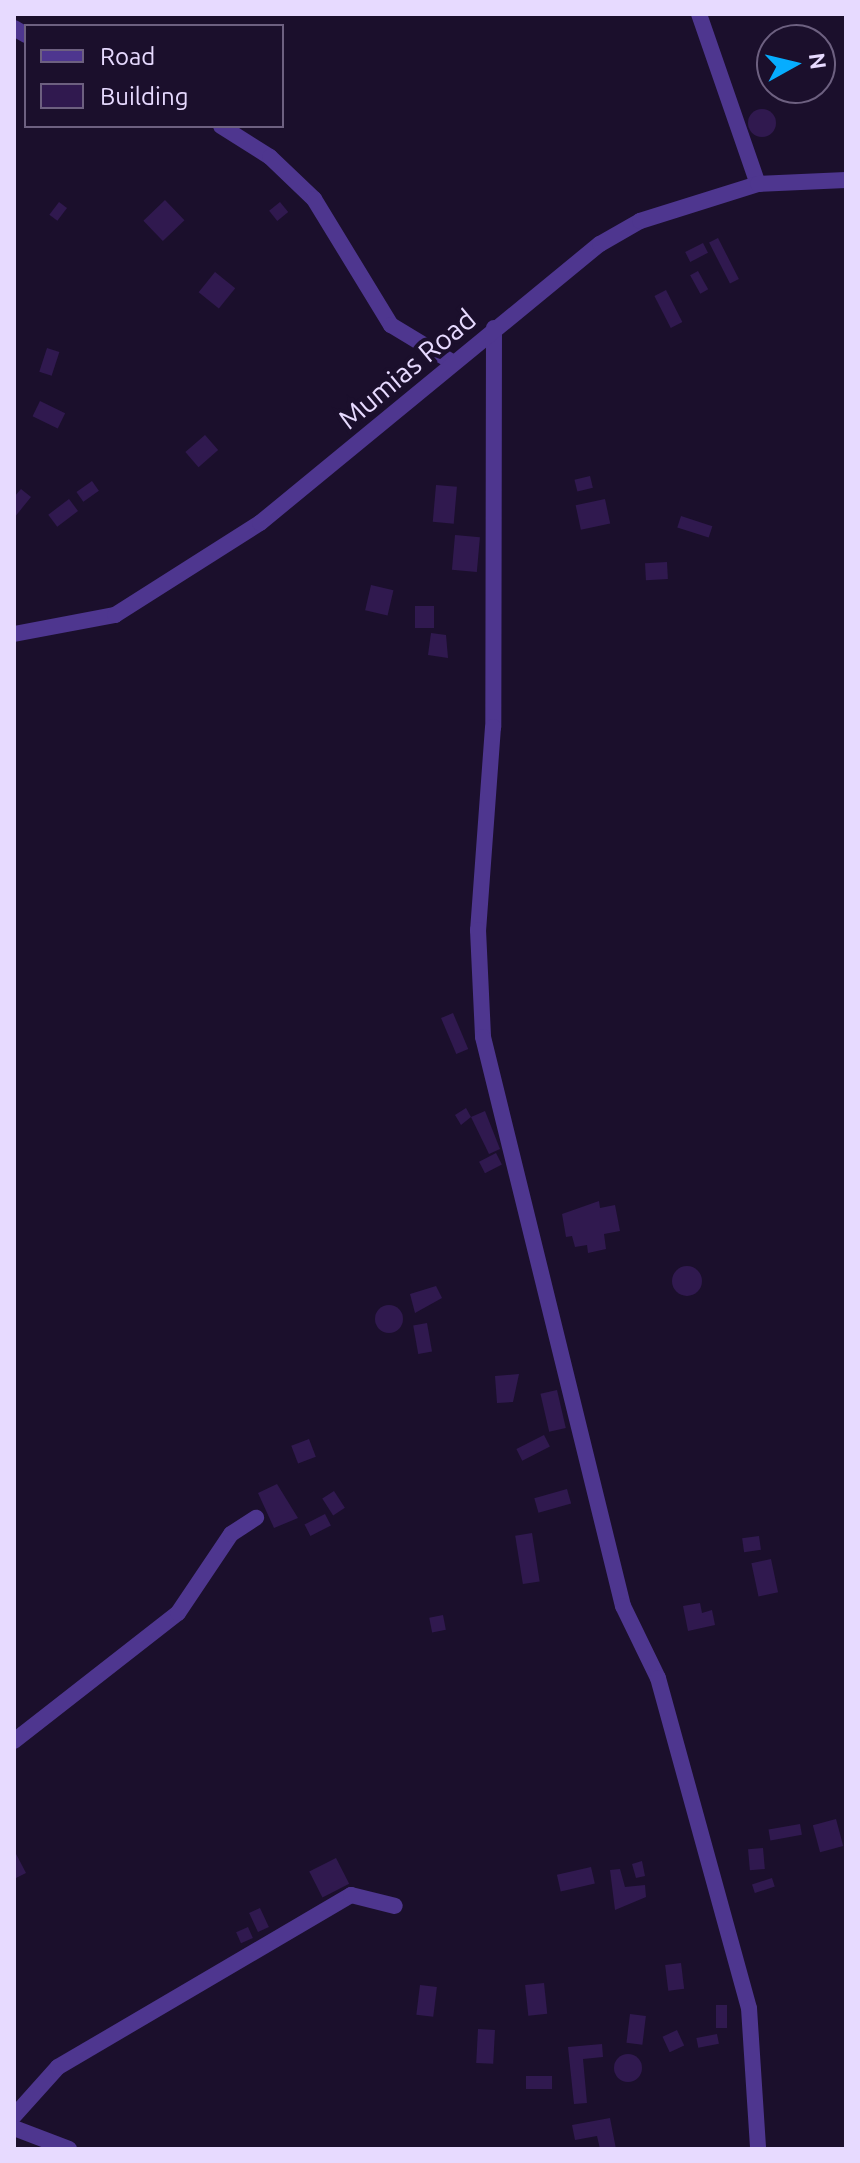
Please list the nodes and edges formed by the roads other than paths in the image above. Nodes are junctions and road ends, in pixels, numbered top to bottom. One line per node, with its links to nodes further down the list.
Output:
1 (699, 14): 4 (street)
2 (224, 128): 6 (street)
3 (846, 180): 4 (street, Mumias Road)
4 (758, 184): 5 (street, Mumias Road)
5 (494, 328): 6 (street, Mumias Road); 14 (street)
6 (452, 362): 7 (street, Mumias Road)
7 (14, 634)
8 (256, 1518): 9 (street)
9 (14, 1741)
10 (395, 1906): 11 (street)
11 (14, 2116)
12 (14, 2128): 13 (street)
13 (69, 2149)
14 (758, 2149)

